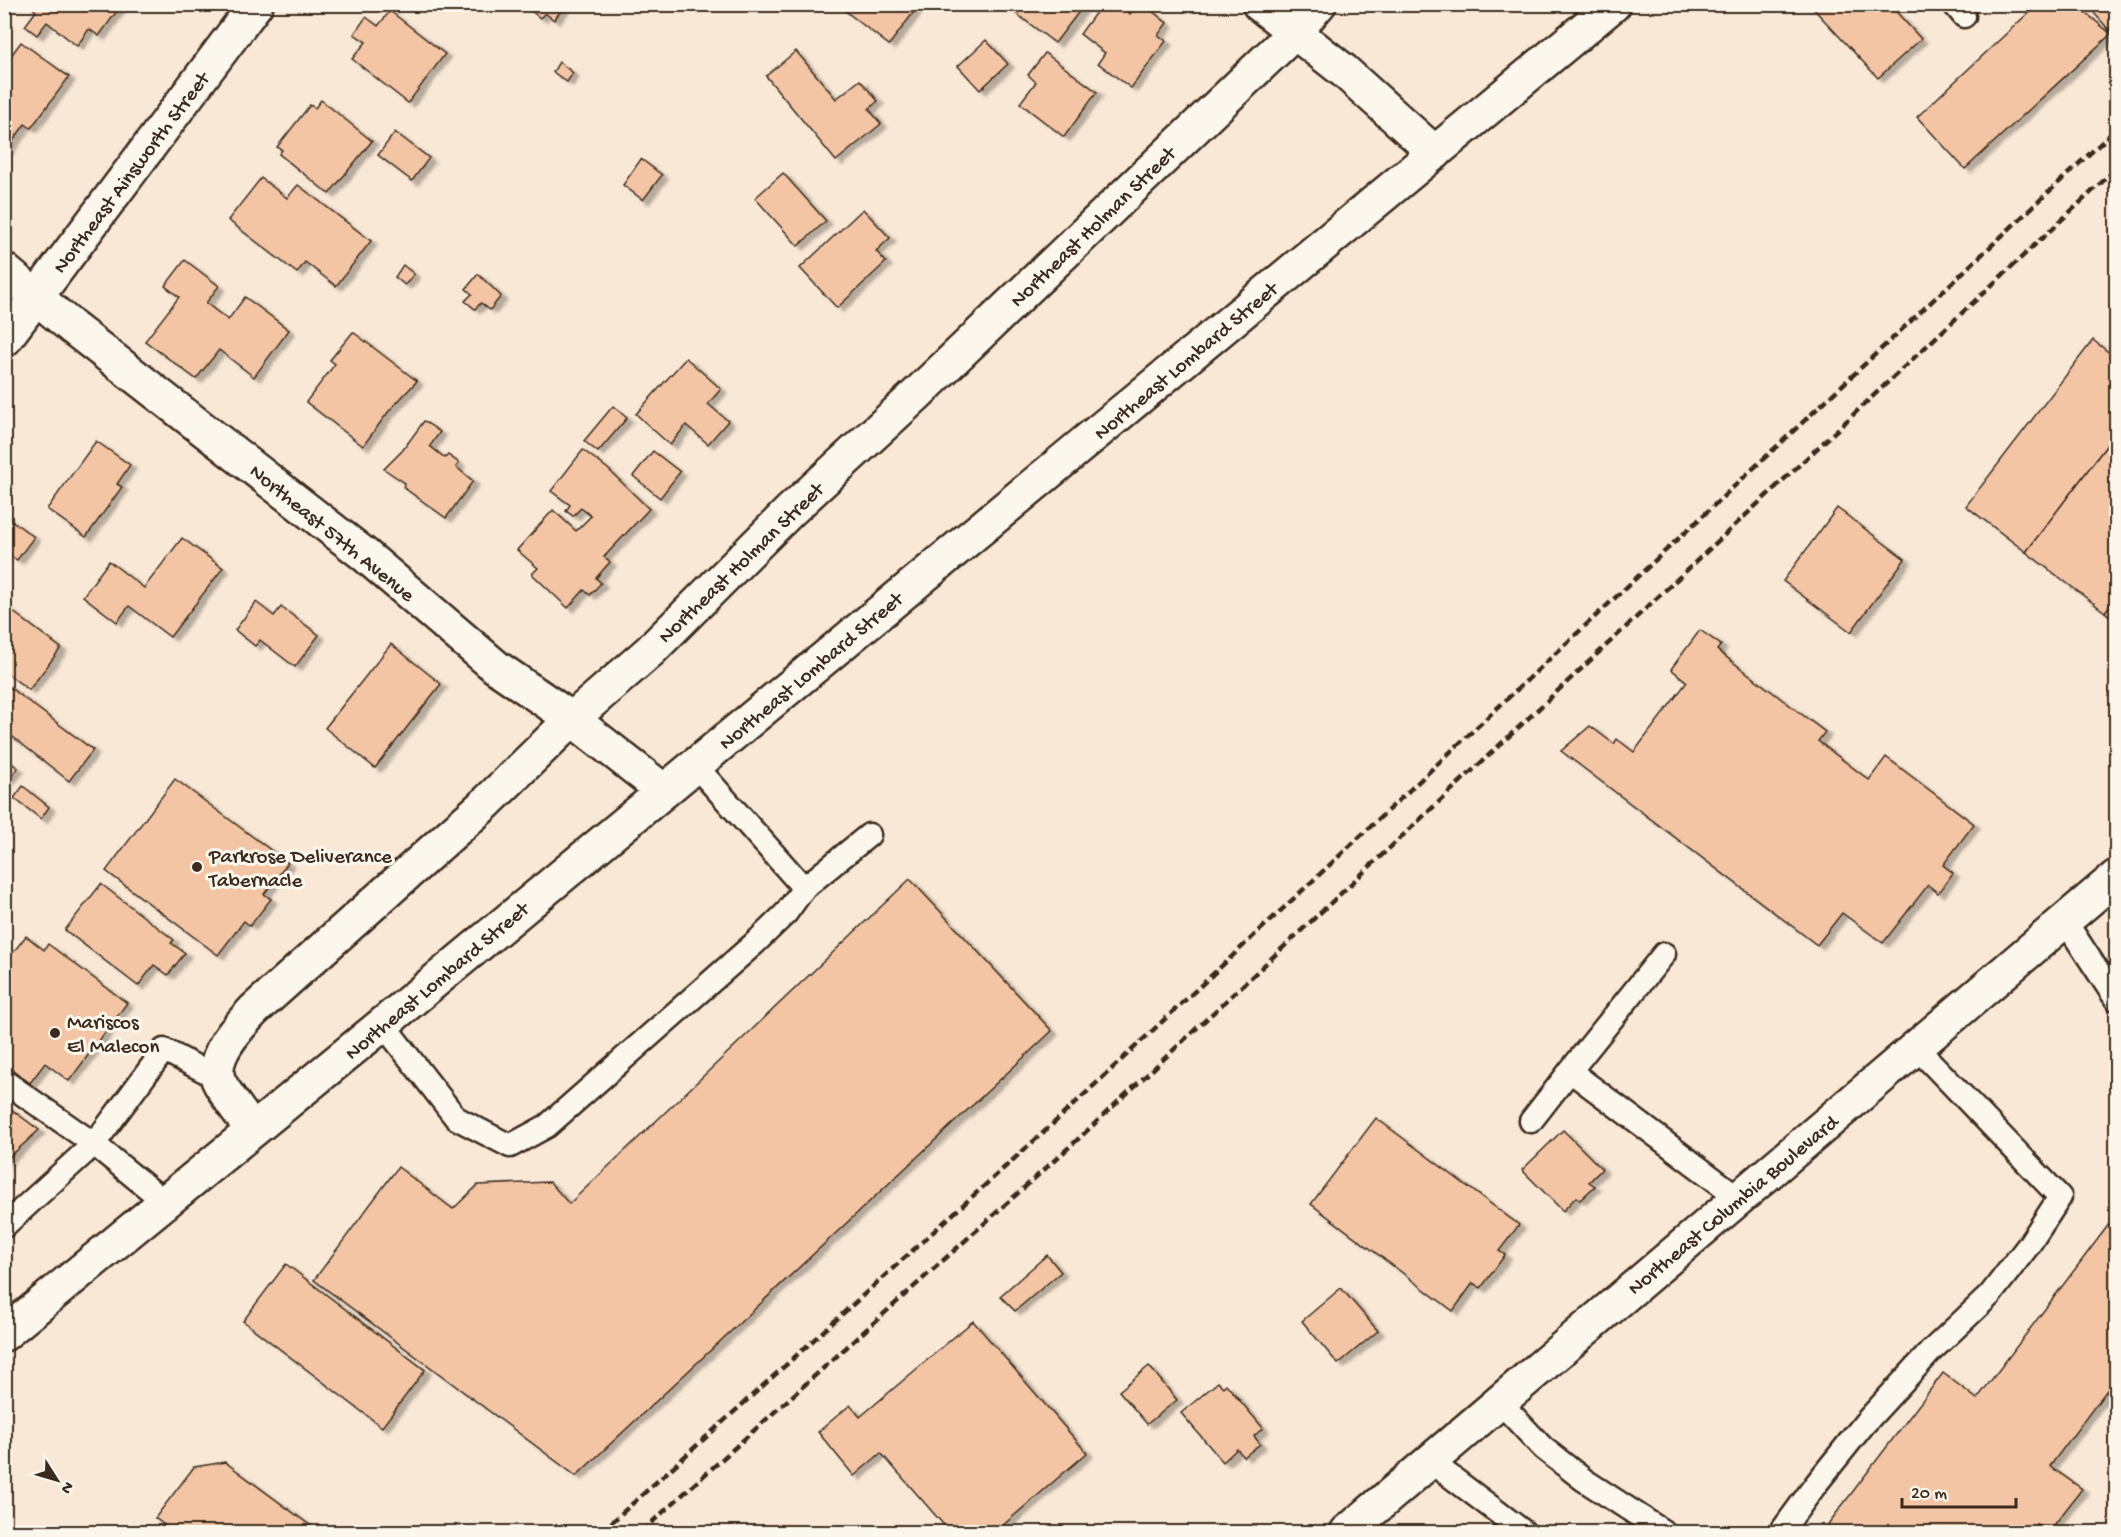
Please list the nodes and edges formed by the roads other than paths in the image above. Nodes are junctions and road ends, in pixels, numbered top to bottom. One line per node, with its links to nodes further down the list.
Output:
1 (256, 4): 8 (street, Northeast Ainsworth Street)
2 (1259, 4): 5 (street)
3 (1320, 4): 5 (street, Northeast Holman Street)
4 (1614, 4): 6 (street, Northeast Lombard Street)
5 (1294, 32): 6 (street); 10 (street, Northeast Holman Street)
6 (1435, 153): 11 (street, Northeast Lombard Street)
7 (4, 270): 8 (street, Northeast 57th Avenue)
8 (37, 297): 9 (street, Northeast Ainsworth Street); 10 (street, Northeast 57th Avenue)
9 (4, 340)
10 (572, 719): 12 (street, Northeast 57th Avenue); 22 (street, Northeast Holman Street)
11 (695, 765): 12 (street, Northeast Lombard Street); 15 (lane)
12 (664, 791): 19 (street, Northeast Lombard Street)
13 (869, 836): 15 (lane)
14 (2116, 877): 16 (street, Northeast Columbia Boulevard)
15 (804, 888): 19 (lane)
16 (2065, 921): 18 (lane); 20 (street, Northeast Columbia Boulevard)
17 (1664, 954): 21 (lane)
18 (2116, 999)
19 (383, 1024): 25 (street, Northeast Lombard Street)
20 (1916, 1047): 27 (street, Northeast Columbia Boulevard); 36 (lane)
21 (1570, 1071): 24 (lane); 27 (lane)
22 (218, 1078): 25 (street); 26 (lane)
23 (4, 1081): 26 (lane)
24 (1531, 1121)
25 (252, 1130): 28 (street, Northeast Lombard Street)
26 (94, 1144): 28 (lane); 29 (lane)
27 (1739, 1198): 31 (street, Northeast Columbia Boulevard)
28 (165, 1202): 30 (street, Northeast Lombard Street)
29 (4, 1226)
30 (8, 1325)
31 (1500, 1402): 32 (street, Northeast Columbia Boulevard); 35 (lane)
32 (1430, 1461): 33 (street, Northeast Columbia Boulevard); 34 (lane)
33 (1347, 1533)
34 (1524, 1533)
35 (1665, 1533)
36 (1781, 1533)

